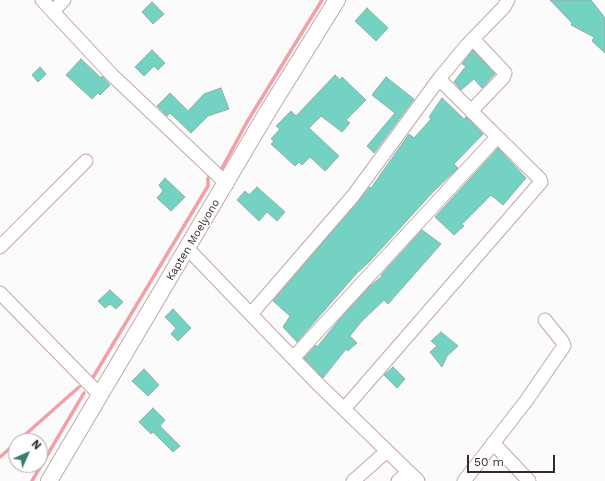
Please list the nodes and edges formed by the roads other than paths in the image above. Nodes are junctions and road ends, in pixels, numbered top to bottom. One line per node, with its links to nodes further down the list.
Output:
1 (42, 0): 5 (street)
2 (64, 0): 5 (street)
3 (337, 0): 11 (street, Kapten Moelyono)
4 (508, 0): 6 (street)
5 (53, 11): 11 (street)
6 (473, 39): 7 (street); 8 (street)
7 (439, 79): 8 (street); 15 (street)
8 (471, 111): 9 (street)
9 (497, 138): 17 (street); 19 (street)
10 (86, 161): 12 (street)
11 (226, 184): 13 (street, Kapten Moelyono)
12 (0, 246)
13 (188, 249): 15 (street); 18 (street, Kapten Moelyono)
14 (0, 293): 18 (street)
15 (251, 314): 17 (street)
16 (545, 320): 20 (street)
17 (293, 358): 19 (street)
18 (100, 395): 23 (street, Kapten Moelyono)
19 (344, 409): 21 (street)
20 (493, 443): 27 (street); 28 (street)
21 (387, 451): 22 (street); 24 (street)
22 (408, 472): 25 (street); 26 (street)
23 (49, 481)
24 (353, 481)
25 (398, 481)
26 (418, 481)
27 (464, 481)
28 (529, 481)

